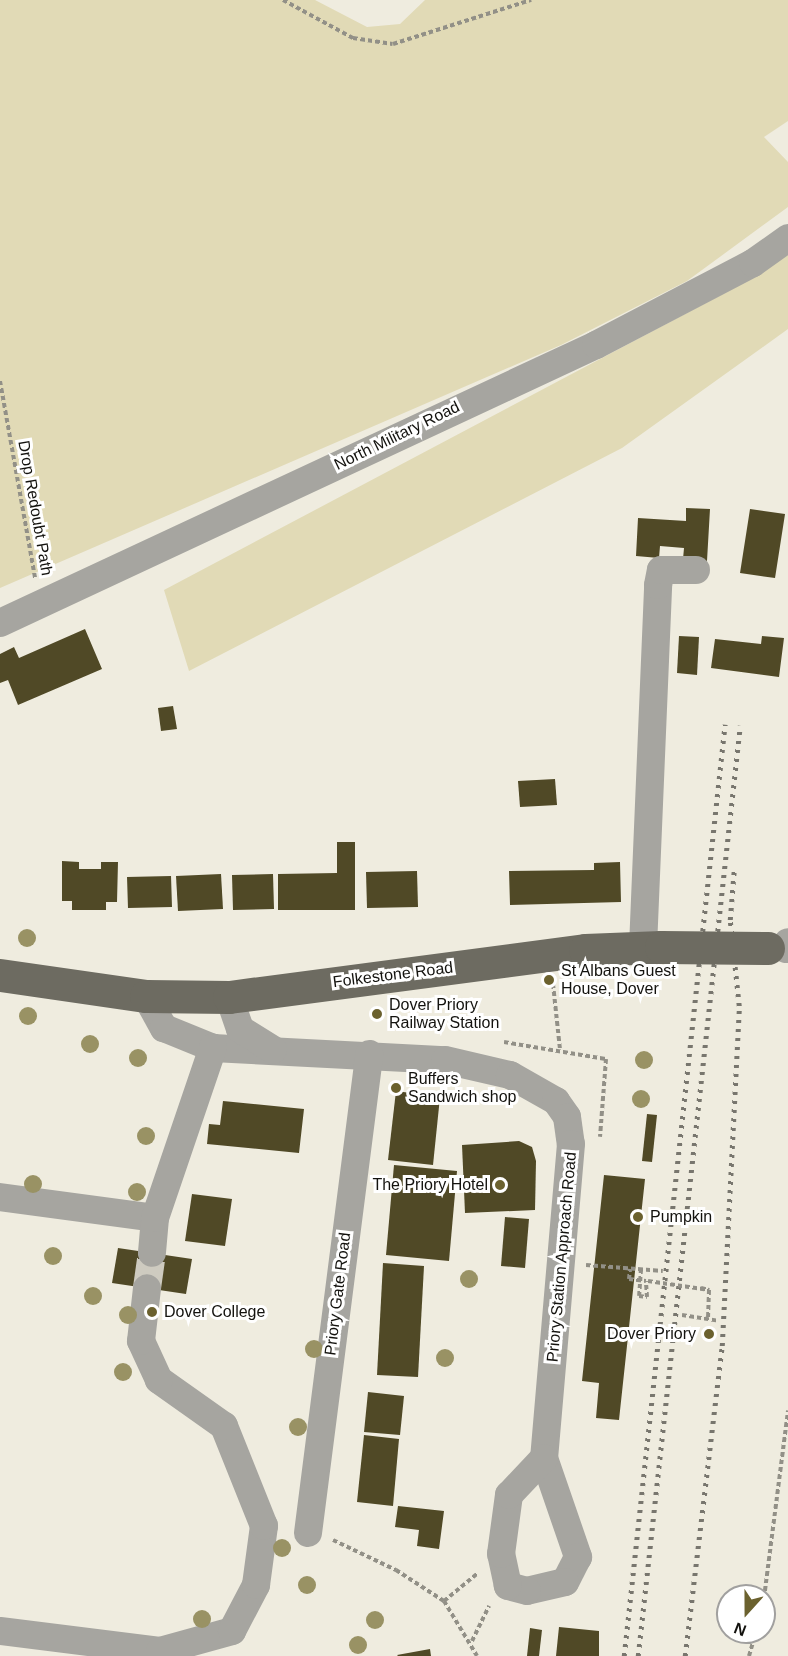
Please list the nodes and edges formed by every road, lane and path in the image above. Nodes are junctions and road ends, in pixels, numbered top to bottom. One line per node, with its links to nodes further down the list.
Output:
1 (283, 0): 2 (path)
2 (531, 0)
3 (788, 238): 6 (street, North Military Road)
4 (0, 381): 6 (path, Drop Redoubt Path)
5 (696, 570): 8 (street)
6 (40, 605): 7 (street, North Military Road)
7 (0, 623)
8 (652, 947): 9 (main road, Folkestone Road, bridge); 13 (main road, Folkestone Road)
9 (783, 947)
10 (0, 975): 12 (main road, Folkestone Road)
11 (552, 984): 15 (path)
12 (146, 996): 13 (main road, Folkestone Road); 14 (street, Priory Station Approach Road)
13 (228, 997): 16 (street)
14 (213, 1048): 16 (street, Priory Station Approach Road); 19 (street)
15 (560, 1049)
16 (273, 1050): 17 (street, Priory Station Approach Road)
17 (369, 1054): 33 (street, Priory Station Approach Road); 34 (street, Priory Gate Road)
18 (0, 1197): 19 (street)
19 (154, 1218): 20 (street)
20 (152, 1253)
21 (593, 1266): 22 (path)
22 (630, 1269): 23 (path); 25 (path, bridge)
23 (641, 1269): 24 (path); 25 (path)
24 (663, 1271)
25 (647, 1281): 28 (path, bridge)
26 (147, 1288): 39 (street)
27 (701, 1288): 28 (path)
28 (709, 1290): 30 (path)
29 (682, 1315): 30 (path)
30 (708, 1319): 31 (path)
31 (718, 1321)
32 (788, 1411): 36 (path)
33 (544, 1458): 35 (street); 35 (street)
34 (308, 1526): 37 (path)
35 (501, 1554): 37 (path)
36 (766, 1584)
37 (444, 1601): 40 (path)
38 (481, 1613): 40 (path)
39 (0, 1631)
40 (472, 1642): 41 (path)
41 (477, 1656)

